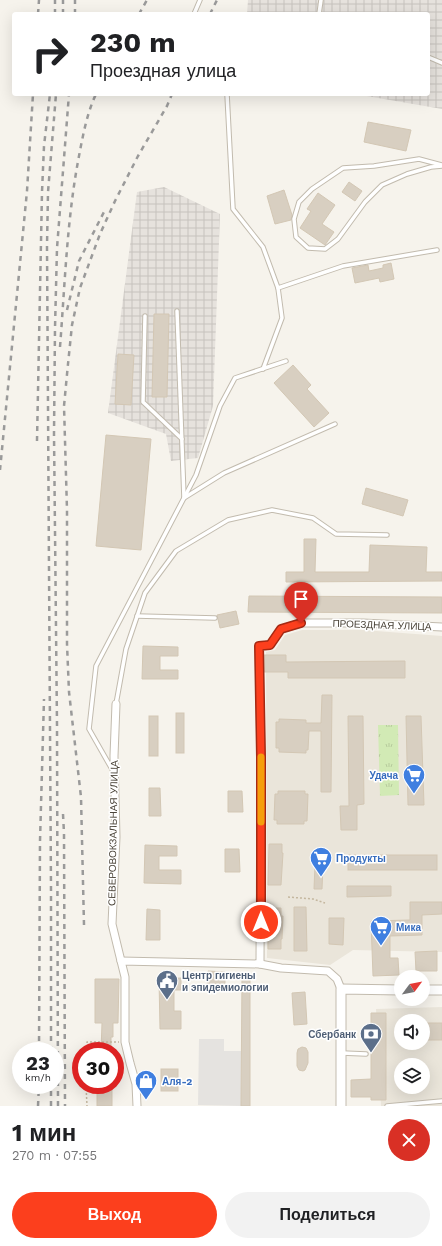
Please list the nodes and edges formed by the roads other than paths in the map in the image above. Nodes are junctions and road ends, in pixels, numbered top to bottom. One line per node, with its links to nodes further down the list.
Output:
1 (200, 0): 3 (lane)
2 (321, 0): 4 (lane)
3 (195, 12)
4 (319, 12)
5 (430, 58): 6 (lane)
6 (442, 62)
7 (227, 96): 10 (lane)
8 (442, 166): 8 (lane)
9 (437, 250): 10 (lane)
10 (278, 288): 14 (lane)
11 (177, 311): 16 (lane)
12 (145, 316): 16 (lane)
13 (286, 361): 14 (lane)
14 (263, 369): 17 (lane)
15 (335, 424): 17 (lane)
16 (182, 439): 17 (lane)
17 (184, 498): 23 (lane)
18 (388, 535): 19 (lane)
19 (137, 616): 20 (lane); 22 (lane)
20 (215, 618)
21 (442, 627): 25 (street, ПРОЕЗДНАЯ УЛИЦА)
22 (116, 704): 23 (street, СЕВЕРОВОКЗАЛЬНАЯ УЛИЦА)
23 (115, 774): 24 (street, СЕВЕРОВОКЗАЛЬНАЯ УЛИЦА)
24 (121, 961): 25 (street); 33 (street, СЕВЕРОВОКЗАЛЬНАЯ УЛИЦА)
25 (260, 964): 26 (street)
26 (341, 989): 27 (street); 30 (street)
27 (394, 990)
28 (430, 990): 29 (street)
29 (442, 990)
30 (342, 1053): 31 (lane); 34 (street)
31 (366, 1054)
32 (442, 1101): 35 (lane)
33 (137, 1106)
34 (341, 1106)
35 (387, 1106)

